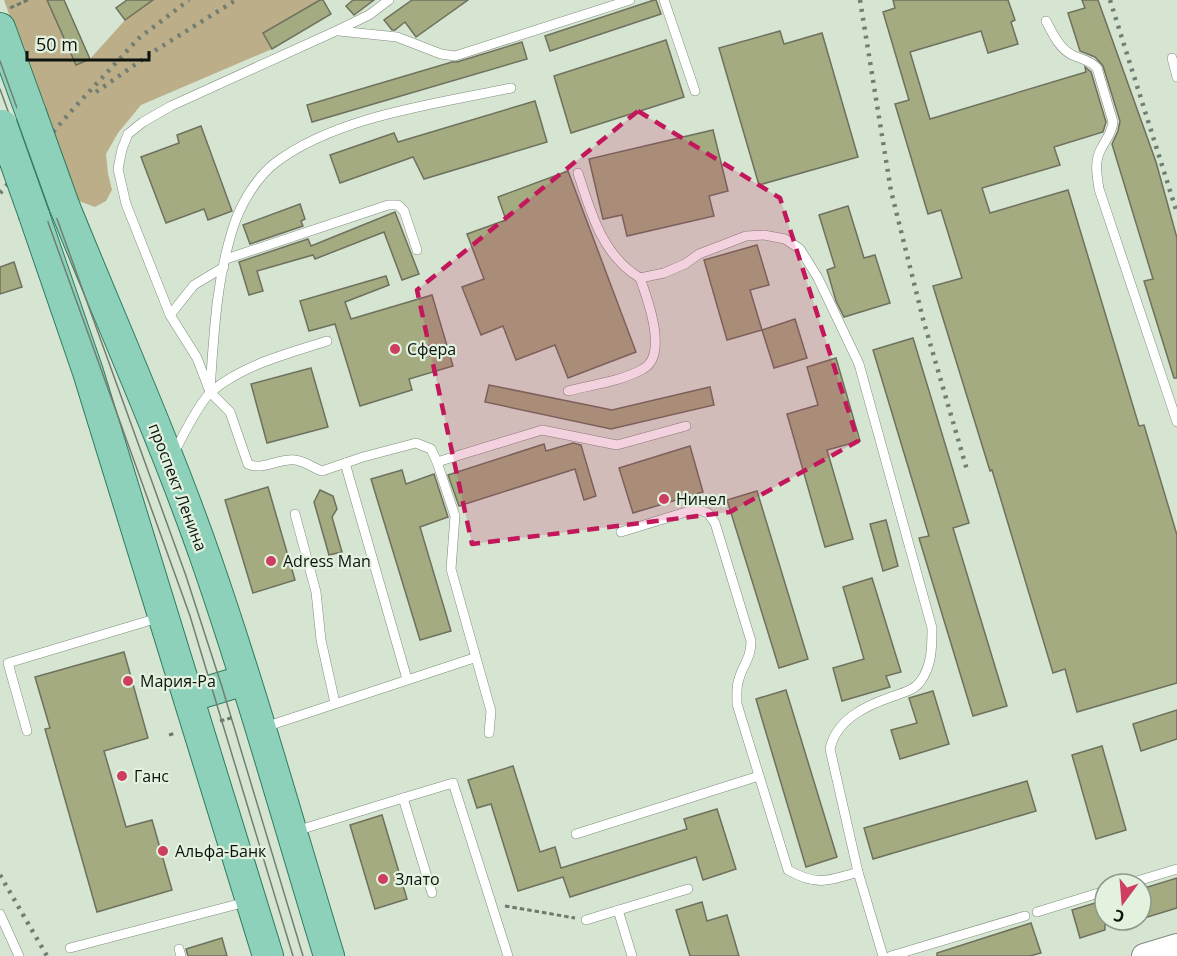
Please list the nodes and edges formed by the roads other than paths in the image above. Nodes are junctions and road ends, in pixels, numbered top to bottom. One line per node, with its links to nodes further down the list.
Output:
1 (389, 0): 6 (lane)
2 (630, 0): 6 (lane)
3 (664, 0): 10 (lane)
4 (4, 19): 22 (main road, проспект Ленина, bridge)
5 (1046, 21): 20 (lane)
6 (336, 31): 16 (lane)
7 (1172, 58): 8 (lane)
8 (1177, 76)
9 (512, 88): 14 (lane)
10 (695, 91)
11 (1, 123): 27 (main road, bridge)
12 (578, 173): 15 (lane)
13 (417, 250): 14 (lane)
14 (225, 263): 16 (lane); 19 (lane)
15 (640, 278): 18 (lane); 42 (lane)
16 (170, 315): 19 (lane)
17 (327, 341): 19 (lane)
18 (568, 391)
19 (210, 392): 22 (lane); 24 (lane)
20 (1177, 422)
21 (686, 426): 23 (lane)
22 (170, 462): 31 (main road, проспект Ленина)
23 (437, 462): 24 (lane); 28 (lane)
24 (345, 463): 30 (lane)
25 (295, 514): 33 (lane)
26 (621, 532): 37 (lane)
27 (163, 616): 29 (lane); 32 (main road)
28 (474, 658): 30 (lane); 36 (lane)
29 (4, 665): 35 (lane)
30 (406, 679): 33 (lane)
31 (245, 680): 32 (main road); 34 (main road, проспект Ленина)
32 (189, 697): 47 (main road)
33 (335, 703): 34 (lane)
34 (257, 720): 39 (main road, проспект Ленина)
35 (27, 731)
36 (489, 733)
37 (759, 776): 40 (lane); 42 (lane)
38 (403, 798): 39 (lane); 45 (lane); 58 (lane)
39 (292, 832): 57 (main road, проспект Ленина)
40 (576, 834)
41 (1177, 869): 43 (lane)
42 (858, 872): 60 (lane)
43 (1153, 876)
44 (688, 889): 48 (lane)
45 (432, 893)
46 (1093, 895): 49 (lane)
47 (251, 900): 54 (lane); 56 (main road)
48 (618, 910): 52 (lane); 59 (lane)
49 (1037, 912)
50 (0, 914): 55 (lane)
51 (1025, 916): 61 (lane)
52 (586, 920)
53 (1177, 946): 62 (street)
54 (70, 948)
55 (19, 956)
56 (268, 956)
57 (329, 956)
58 (508, 956)
59 (632, 956)
60 (883, 956)
61 (891, 956)
62 (1144, 956)

